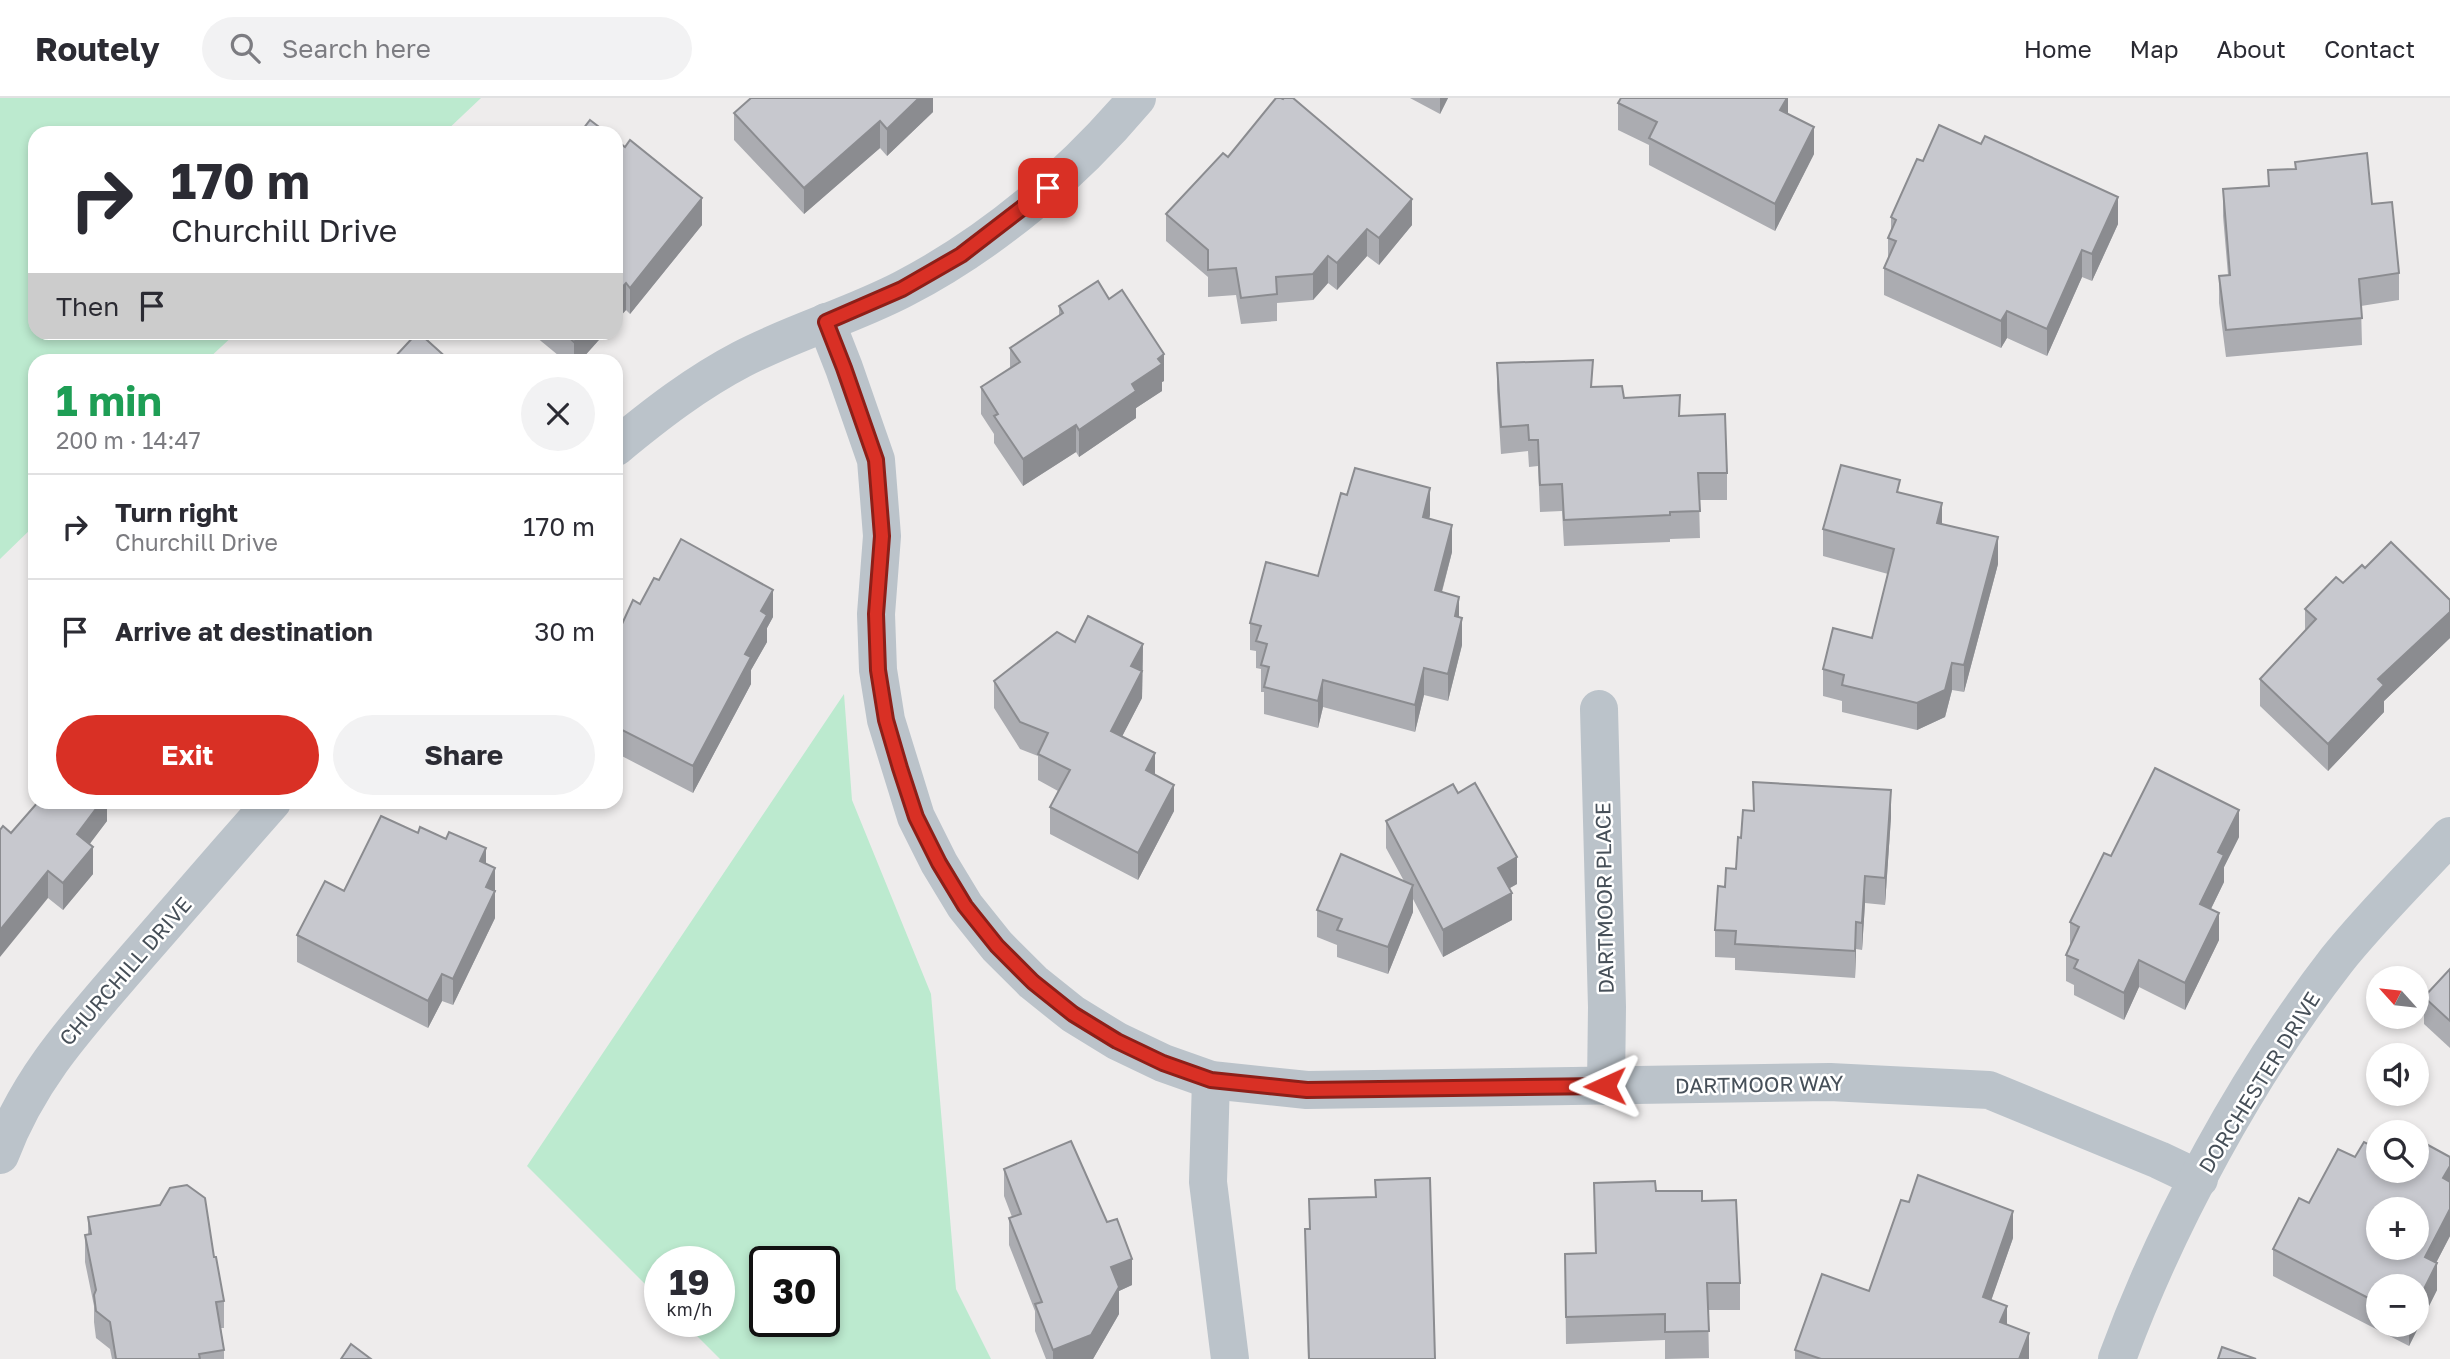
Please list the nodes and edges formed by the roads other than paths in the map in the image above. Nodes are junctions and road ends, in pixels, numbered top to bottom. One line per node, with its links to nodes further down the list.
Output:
1 (1137, 98): 2 (street)
2 (826, 322): 3 (street); 7 (street, DARTMOOR WAY)
3 (623, 441)
4 (1599, 709): 8 (street, DARTMOOR PLACE)
5 (265, 809): 9 (street, CHURCHILL DRIVE)
6 (2450, 836): 10 (street, DORCHESTER DRIVE)
7 (1211, 1080): 8 (street, DARTMOOR WAY); 11 (street)
8 (1605, 1086): 10 (street, DARTMOOR WAY)
9 (0, 1155)
10 (2199, 1179): 12 (street, DORCHESTER DRIVE)
11 (1230, 1359)
12 (2117, 1359)

